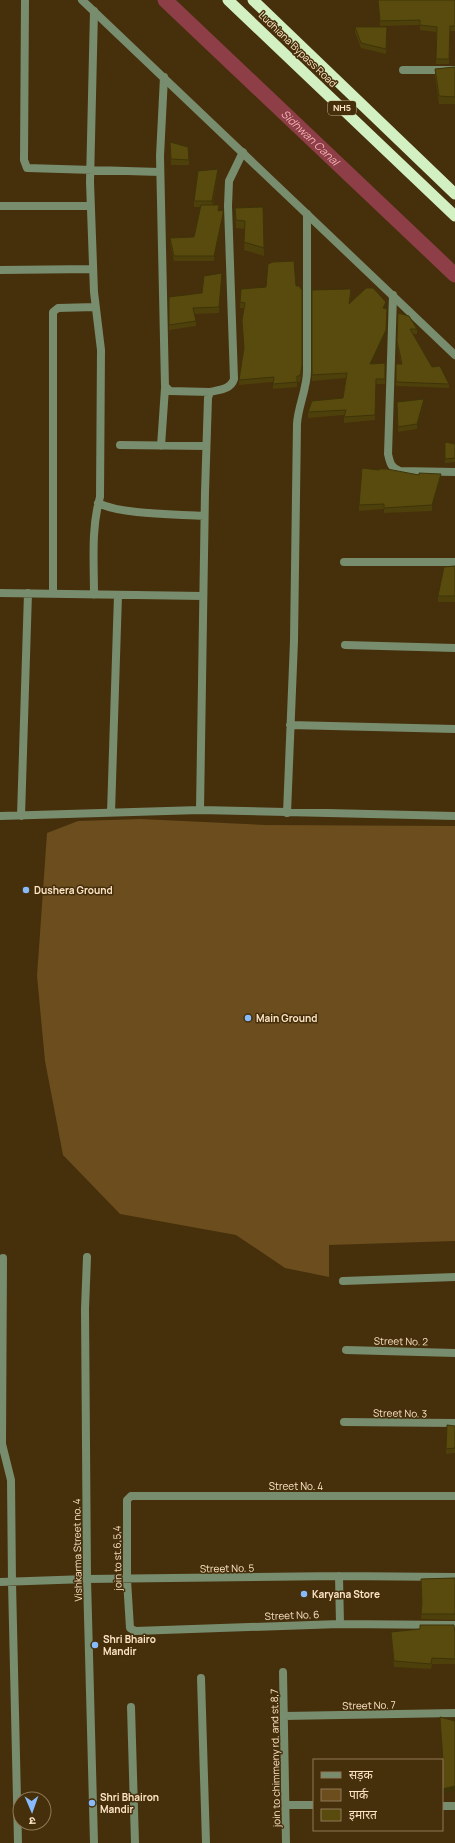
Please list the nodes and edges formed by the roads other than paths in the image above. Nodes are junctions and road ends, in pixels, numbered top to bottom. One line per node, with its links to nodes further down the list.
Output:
1 (25, 0): 10 (street)
2 (82, 0): 5 (street)
3 (228, 0): 16 (highway, Ludhiana Bypass Road / NH5)
4 (253, 0): 12 (highway, Ludhiana Bypass Road / NH5)
5 (94, 11): 8 (street); 10 (street)
6 (403, 70): 7 (street)
7 (455, 70)
8 (164, 78): 9 (street); 11 (street)
9 (242, 152): 15 (street); 23 (street)
10 (90, 170): 11 (street); 14 (street)
11 (160, 172): 22 (street)
12 (455, 194)
13 (0, 206): 14 (street)
14 (90, 206): 17 (street)
15 (307, 214): 19 (street); 40 (street)
16 (455, 216)
17 (93, 269): 18 (street); 20 (street)
18 (0, 270)
19 (392, 295): 21 (street); 27 (street)
20 (95, 306): 28 (street); 34 (street)
21 (455, 355)
22 (165, 388): 23 (street); 25 (street)
23 (210, 392): 26 (street)
24 (120, 445): 25 (street)
25 (161, 446): 26 (street)
26 (206, 446): 29 (street)
27 (455, 472)
28 (98, 503): 29 (street); 35 (street)
29 (204, 516): 37 (street)
30 (344, 562): 31 (street)
31 (455, 562)
32 (0, 593): 33 (street)
33 (28, 593): 34 (street); 46 (street)
34 (53, 594): 35 (street)
35 (94, 595): 36 (street)
36 (118, 595): 37 (street); 43 (street)
37 (203, 596): 42 (street)
38 (345, 645): 39 (street)
39 (455, 648)
40 (290, 725): 41 (street); 44 (street)
41 (455, 729)
42 (200, 810): 43 (street); 44 (street)
43 (111, 813): 46 (street)
44 (286, 813): 47 (street)
45 (0, 816): 46 (street)
46 (21, 816)
47 (455, 816)
48 (87, 1257): 61 (street, Vishkarma Street no. 4)
49 (4, 1258): 56 (street)
50 (455, 1277): 51 (street)
51 (343, 1281)
52 (346, 1350): 53 (street, Street No. 2)
53 (455, 1353)
54 (344, 1422): 55 (street, Street No. 3)
55 (455, 1423)
56 (2, 1453): 64 (street)
57 (137, 1496): 58 (street, Street No. 4); 62 (street, join to st.6,5,4)
58 (455, 1496)
59 (339, 1576): 60 (street, Street No. 5); 62 (street, Street No. 5); 65 (street)
60 (455, 1577)
61 (87, 1579): 62 (street, Street No. 5); 64 (street, Street No. 5); 78 (street, Vishkarma Street no. 4)
62 (127, 1580): 67 (street, join to st.6,5,4)
63 (0, 1582): 64 (street, Street No. 5)
64 (12, 1582): 77 (street)
65 (340, 1624): 66 (street, Street No. 6); 67 (street, Street No. 6)
66 (455, 1625)
67 (130, 1628)
68 (283, 1672): 72 (street, join to chimmeny rd. and st.8,7)
69 (201, 1678): 80 (street)
70 (130, 1707): 79 (street)
71 (455, 1713): 72 (street, Street No. 7)
72 (284, 1716): 73 (street, join to chimmeny rd. and st.8,7)
73 (286, 1805): 74 (street); 81 (street, join to chimmeny rd. and st.8,7)
74 (313, 1805)
75 (443, 1806): 76 (street)
76 (455, 1806)
77 (18, 1843)
78 (94, 1843)
79 (135, 1843)
80 (206, 1843)
81 (286, 1843)

